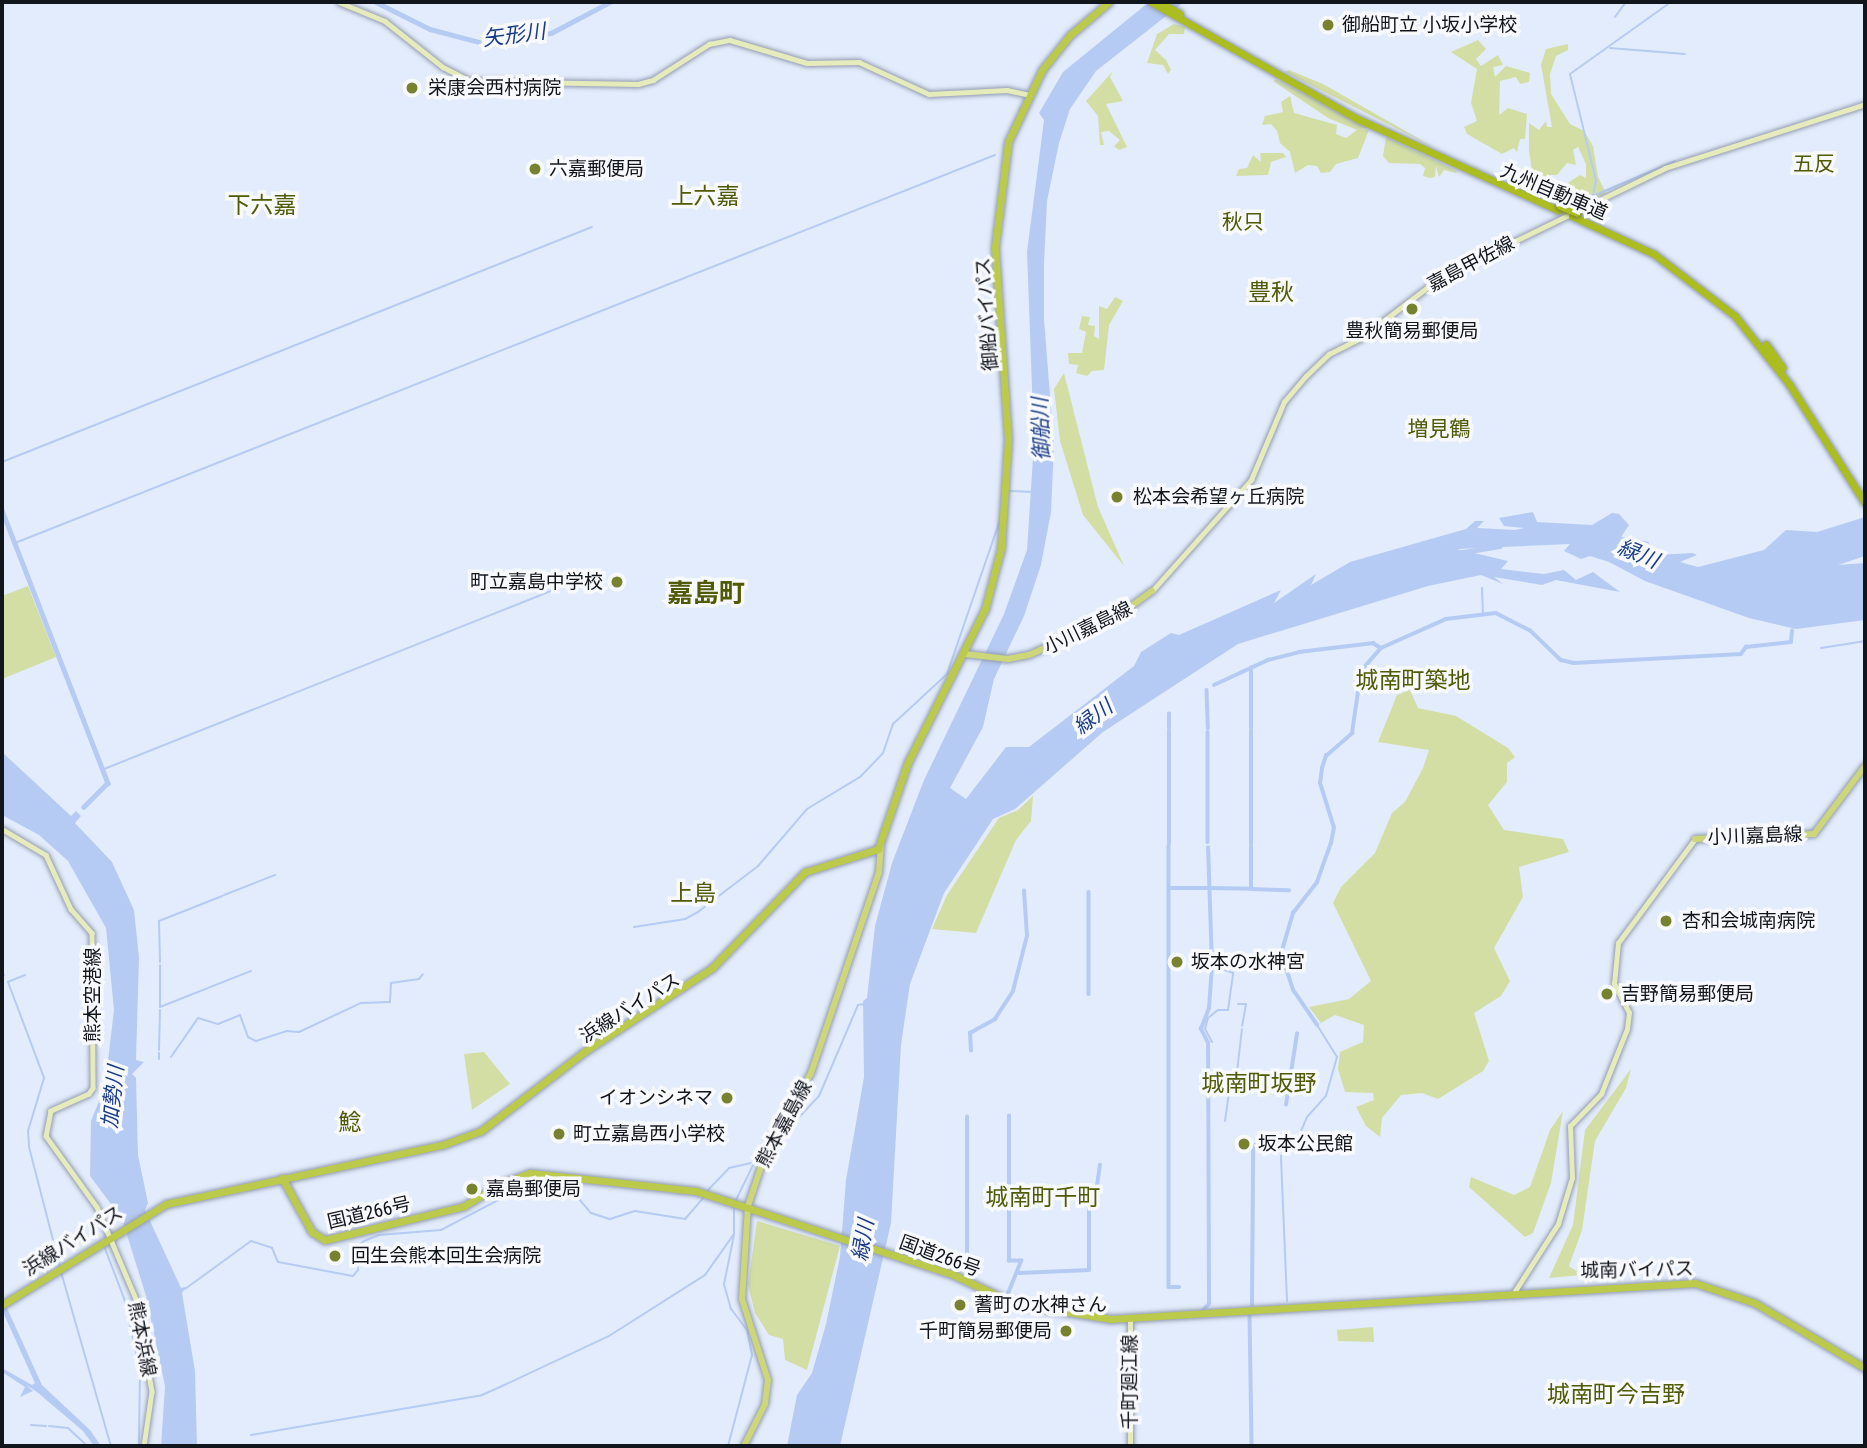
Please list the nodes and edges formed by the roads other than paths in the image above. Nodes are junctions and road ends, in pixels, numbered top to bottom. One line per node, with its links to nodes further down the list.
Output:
1 (339, 2): 6 (main road)
2 (1109, 2): 6 (highway, 御船バイパス)
3 (1115, 2): 6 (highway, 御船バイパス)
4 (1150, 2): 5 (highway, 九州自動車道)
5 (1160, 5): 8 (highway, 九州自動車道, bridge)
6 (1029, 94): 12 (highway, 御船バイパス)
7 (1865, 104): 11 (main road, 嘉島甲佐線)
8 (1844, 465): 9 (highway, 九州自動車道); 10 (highway, 九州自動車道)
9 (1865, 495)
10 (1865, 503)
11 (1152, 591): 12 (main road, 小川嘉島線)
12 (970, 656): 16 (highway)
13 (1865, 766): 15 (main road, 小川嘉島線)
14 (2, 829): 19 (main road, 熊本空港線)
15 (1695, 839): 20 (main road)
16 (882, 847): 17 (highway, 浜線バイパス); 18 (main road, 熊本嘉島線)
17 (282, 1179): 18 (highway, 国道266号); 19 (highway, 浜線バイパス)
18 (751, 1208): 22 (highway, 国道266号); 25 (main road, 熊本嘉島線)
19 (111, 1236): 21 (highway, 浜線バイパス); 24 (main road, 熊本浜線)
20 (1515, 1291): 22 (highway, 国道266号); 23 (highway, 城南バイパス)
21 (3, 1304)
22 (1130, 1318): 26 (main road, 千町廻江線)
23 (1865, 1368)
24 (144, 1446)
25 (744, 1446)
26 (1130, 1446)

